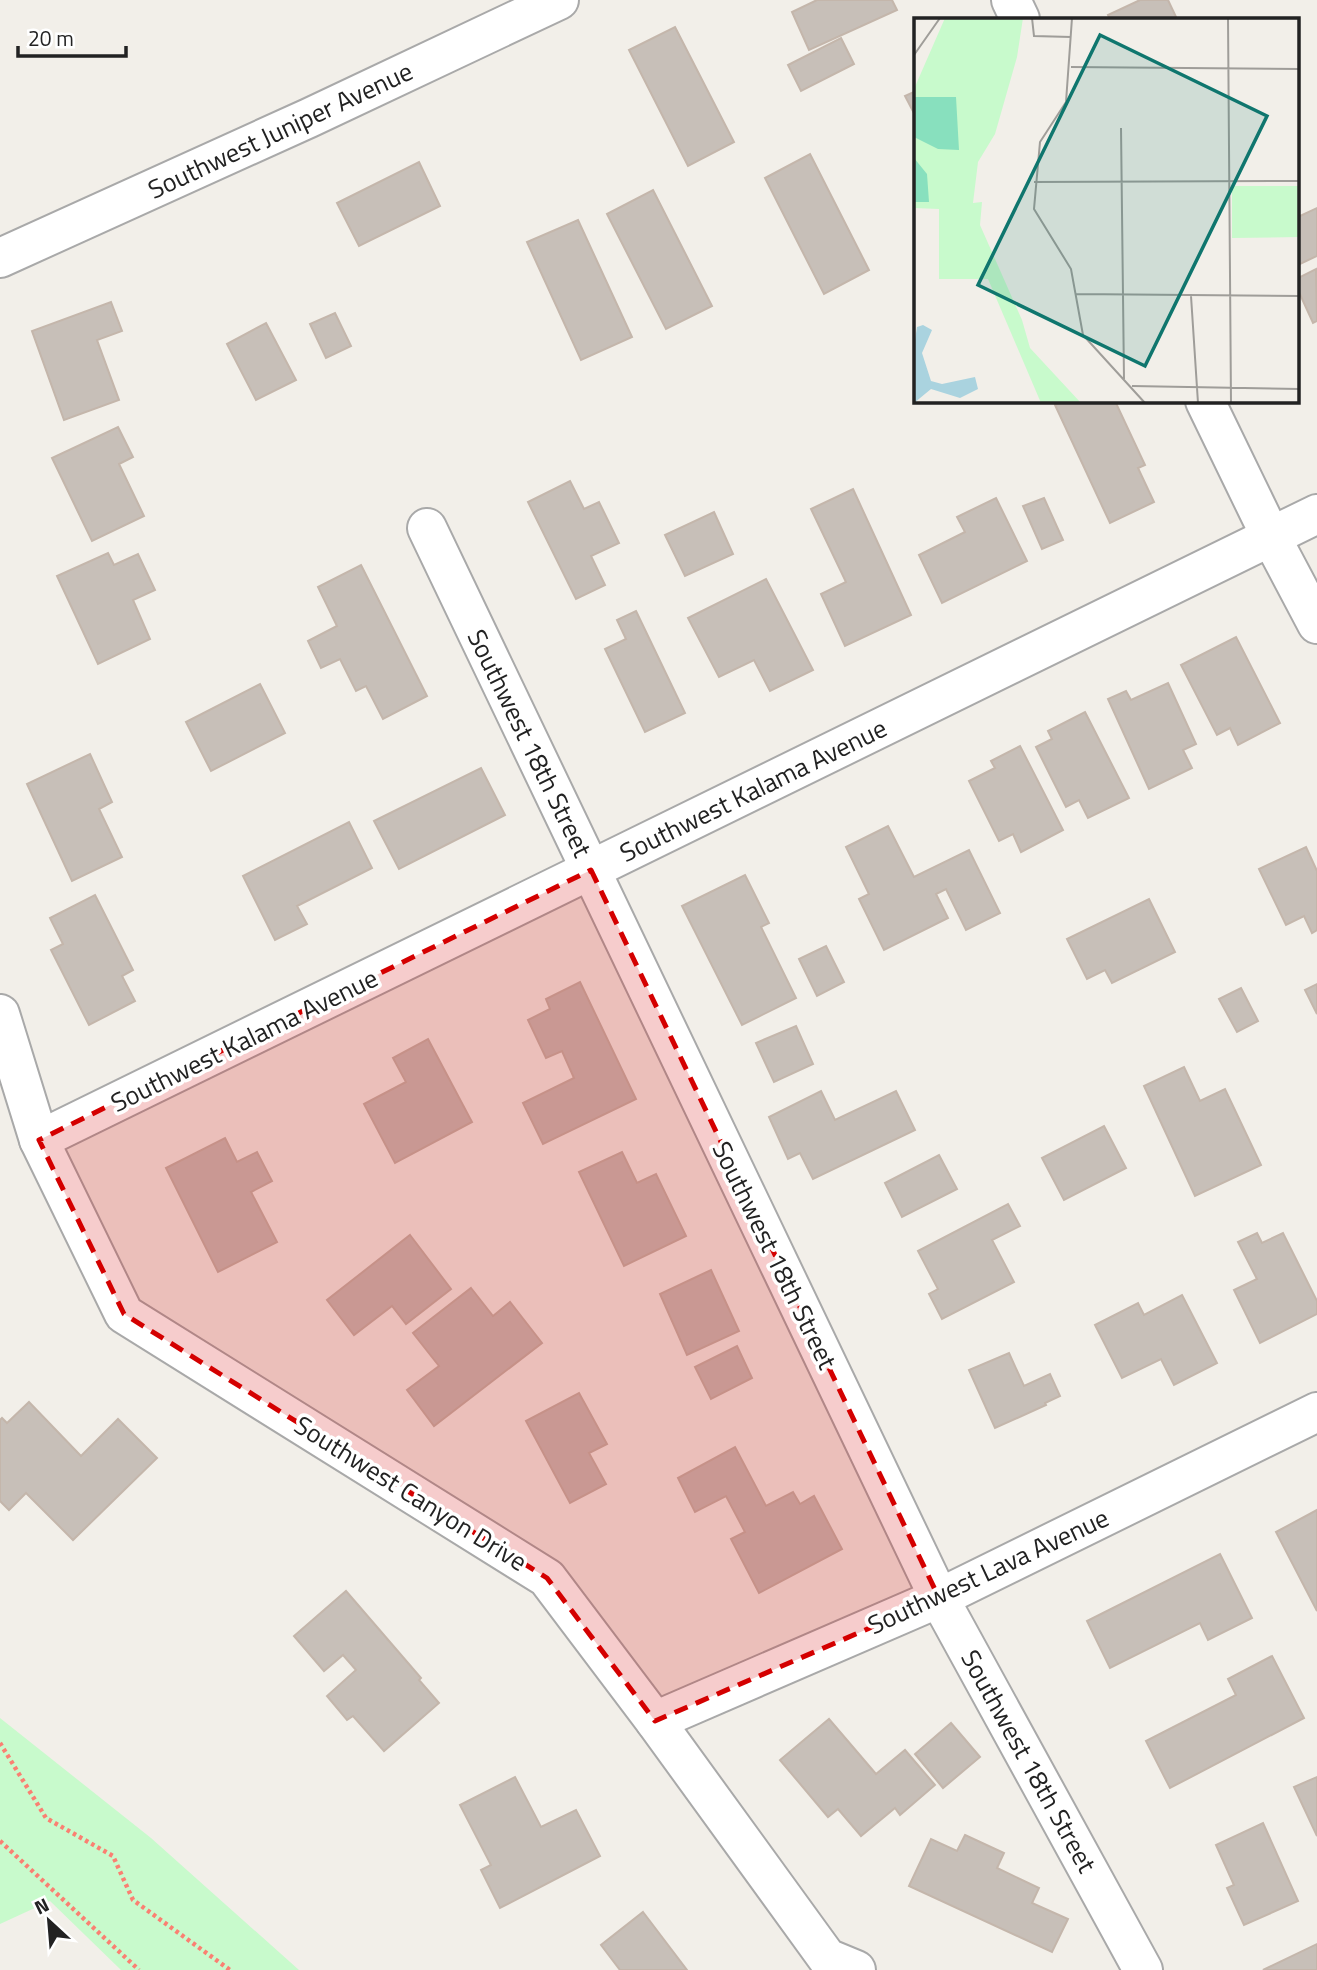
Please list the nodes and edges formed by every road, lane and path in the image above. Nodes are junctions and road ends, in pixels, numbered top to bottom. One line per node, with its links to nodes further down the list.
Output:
1 (559, 0): 4 (street, Southwest Juniper Avenue)
2 (1011, 0): 3 (street)
3 (1020, 18)
4 (0, 258)
5 (1205, 402): 8 (street)
6 (1317, 514): 8 (street, Southwest Kalama Avenue)
7 (427, 528): 10 (street, Southwest 18th Street)
8 (1271, 537): 9 (street); 10 (street, Southwest Kalama Avenue)
9 (1317, 624)
10 (591, 870): 12 (street, Southwest Kalama Avenue); 14 (street, Southwest 18th Street)
11 (0, 1014): 12 (street, Southwest Canyon Drive)
12 (39, 1140): 15 (street, Southwest Canyon Drive)
13 (1317, 1412): 14 (street, Southwest Lava Avenue)
14 (939, 1598): 15 (street, Southwest Lava Avenue); 21 (street, Southwest 18th Street)
15 (654, 1721): 20 (street, Southwest Canyon Drive)
16 (0, 1743): 19 (path)
17 (0, 1840): 18 (path)
18 (139, 1970)
19 (230, 1970)
20 (856, 1970)
21 (1143, 1970)

